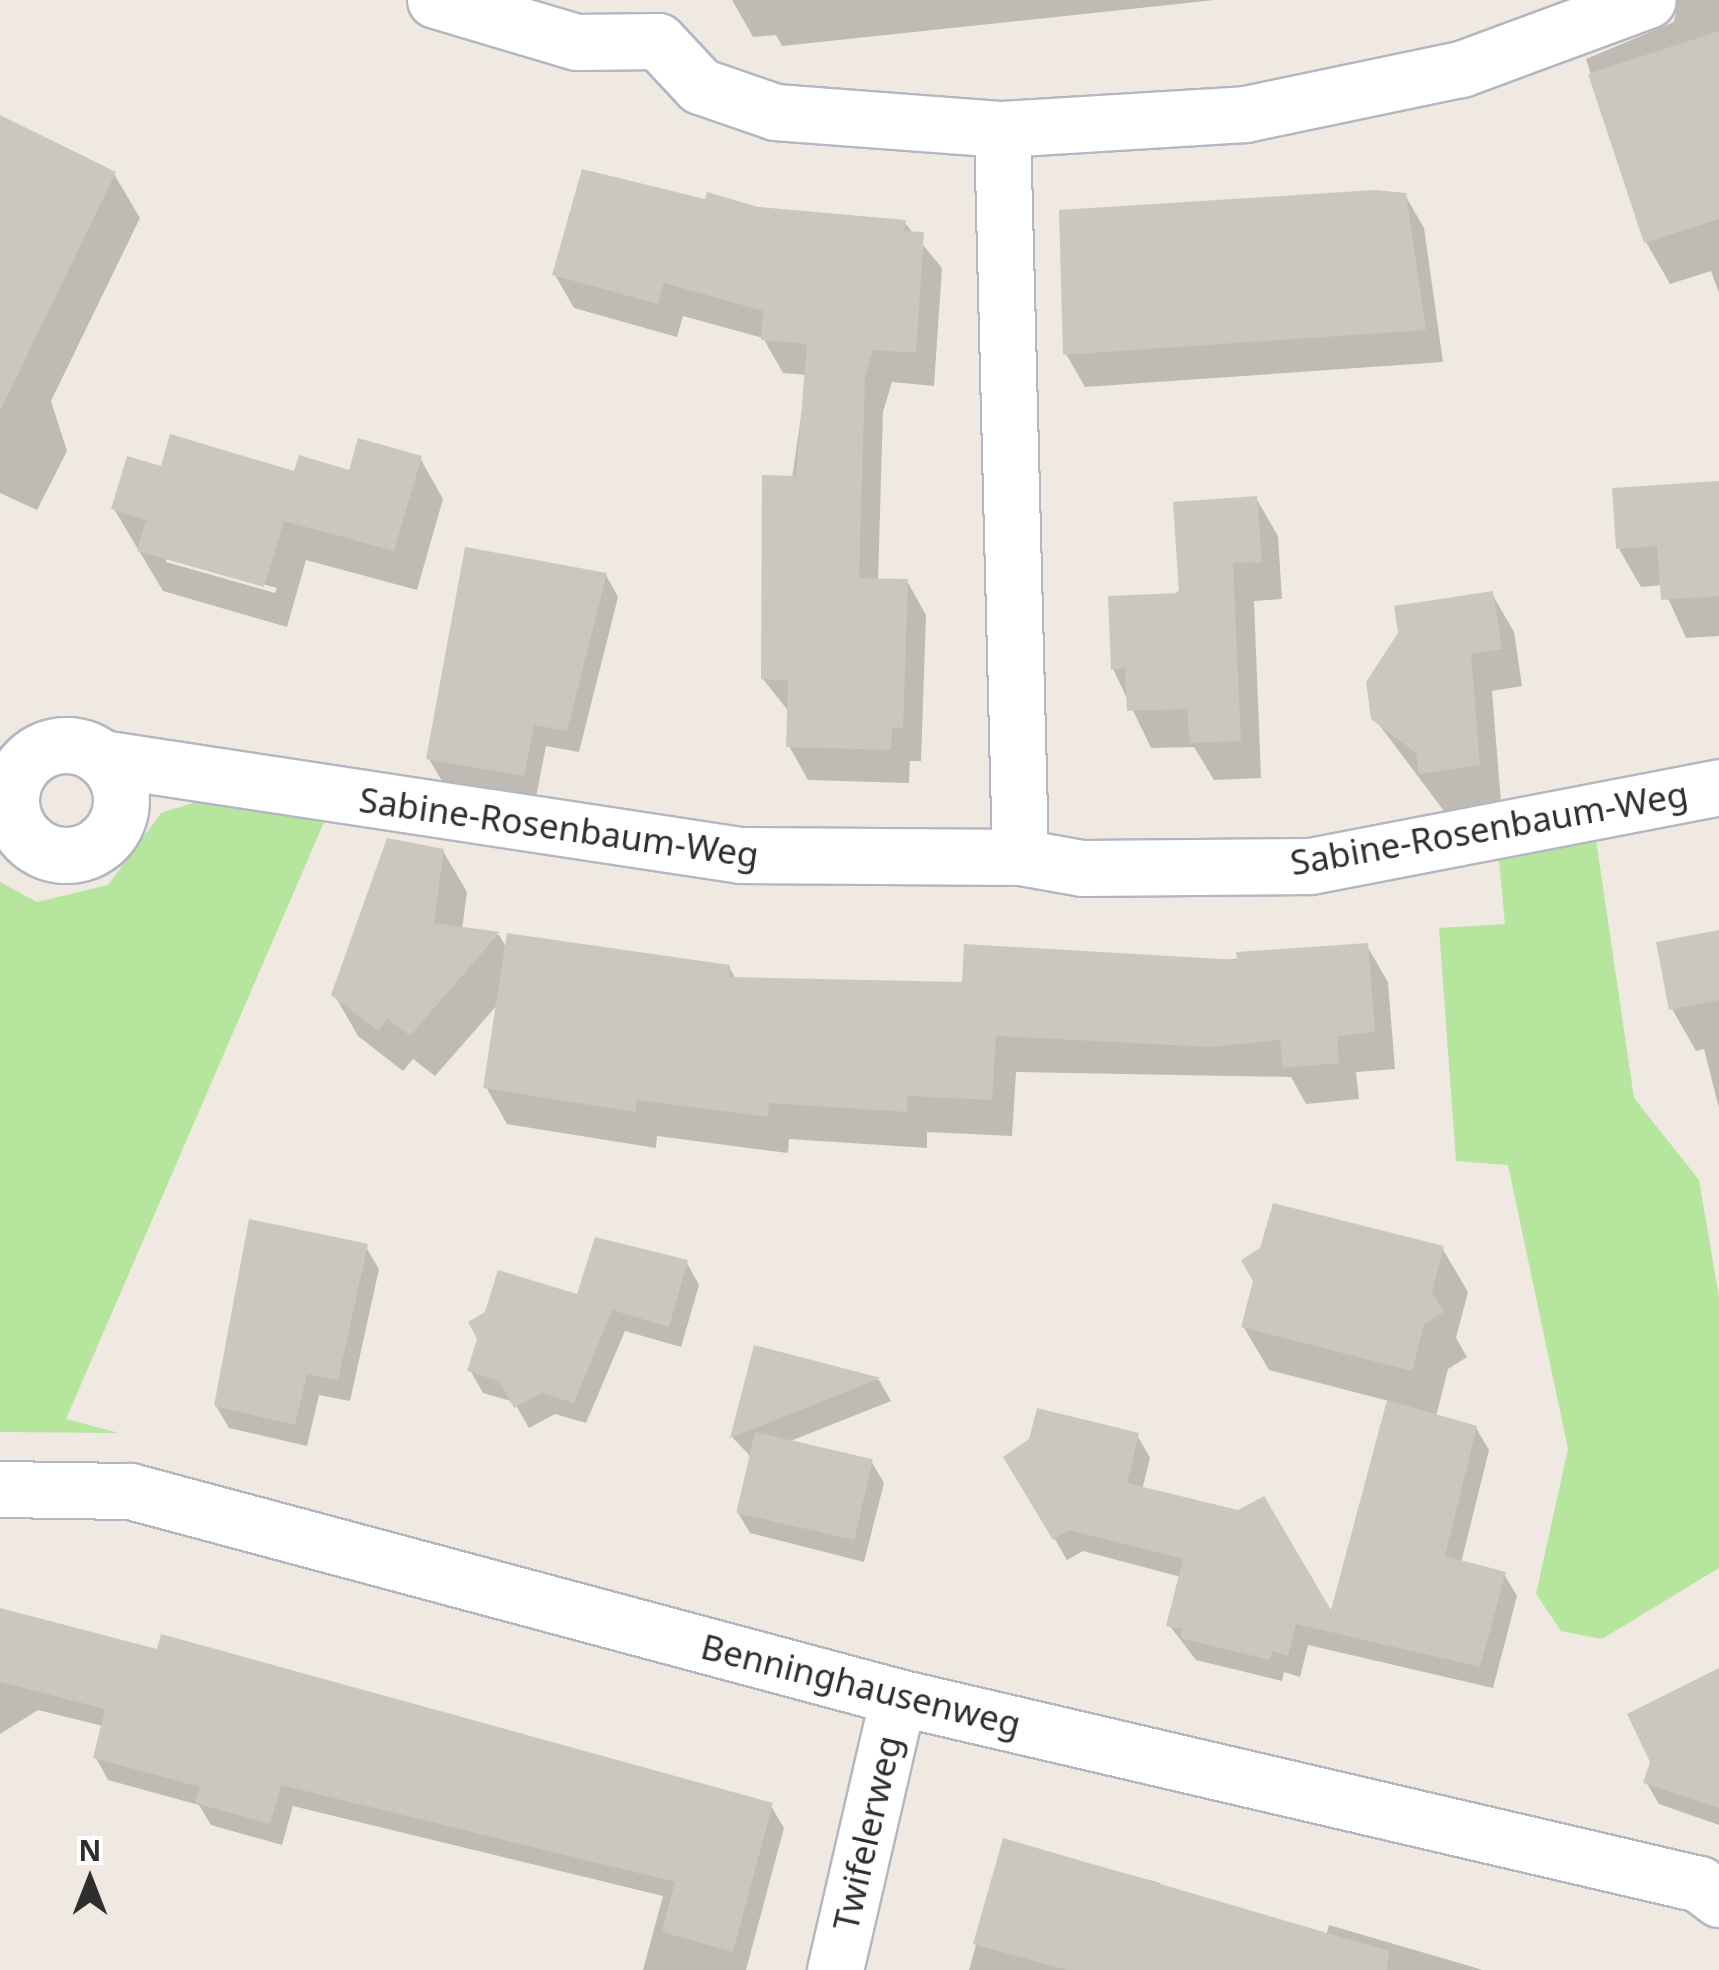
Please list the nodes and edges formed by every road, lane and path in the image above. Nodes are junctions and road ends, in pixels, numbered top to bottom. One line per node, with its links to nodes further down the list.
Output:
1 (435, 0): 3 (street)
2 (1648, 0): 4 (street)
3 (653, 20): 4 (street)
4 (1002, 129): 7 (street)
5 (102, 758): 7 (street, Sabine-Rosenbaum-Weg)
6 (1719, 788): 7 (street, Sabine-Rosenbaum-Weg)
7 (1020, 857)
8 (0, 1489): 9 (street, Benninghausenweg)
9 (898, 1697): 10 (street, Benninghausenweg); 11 (street, Twifelerweg)
10 (1719, 1899)
11 (835, 1970)

